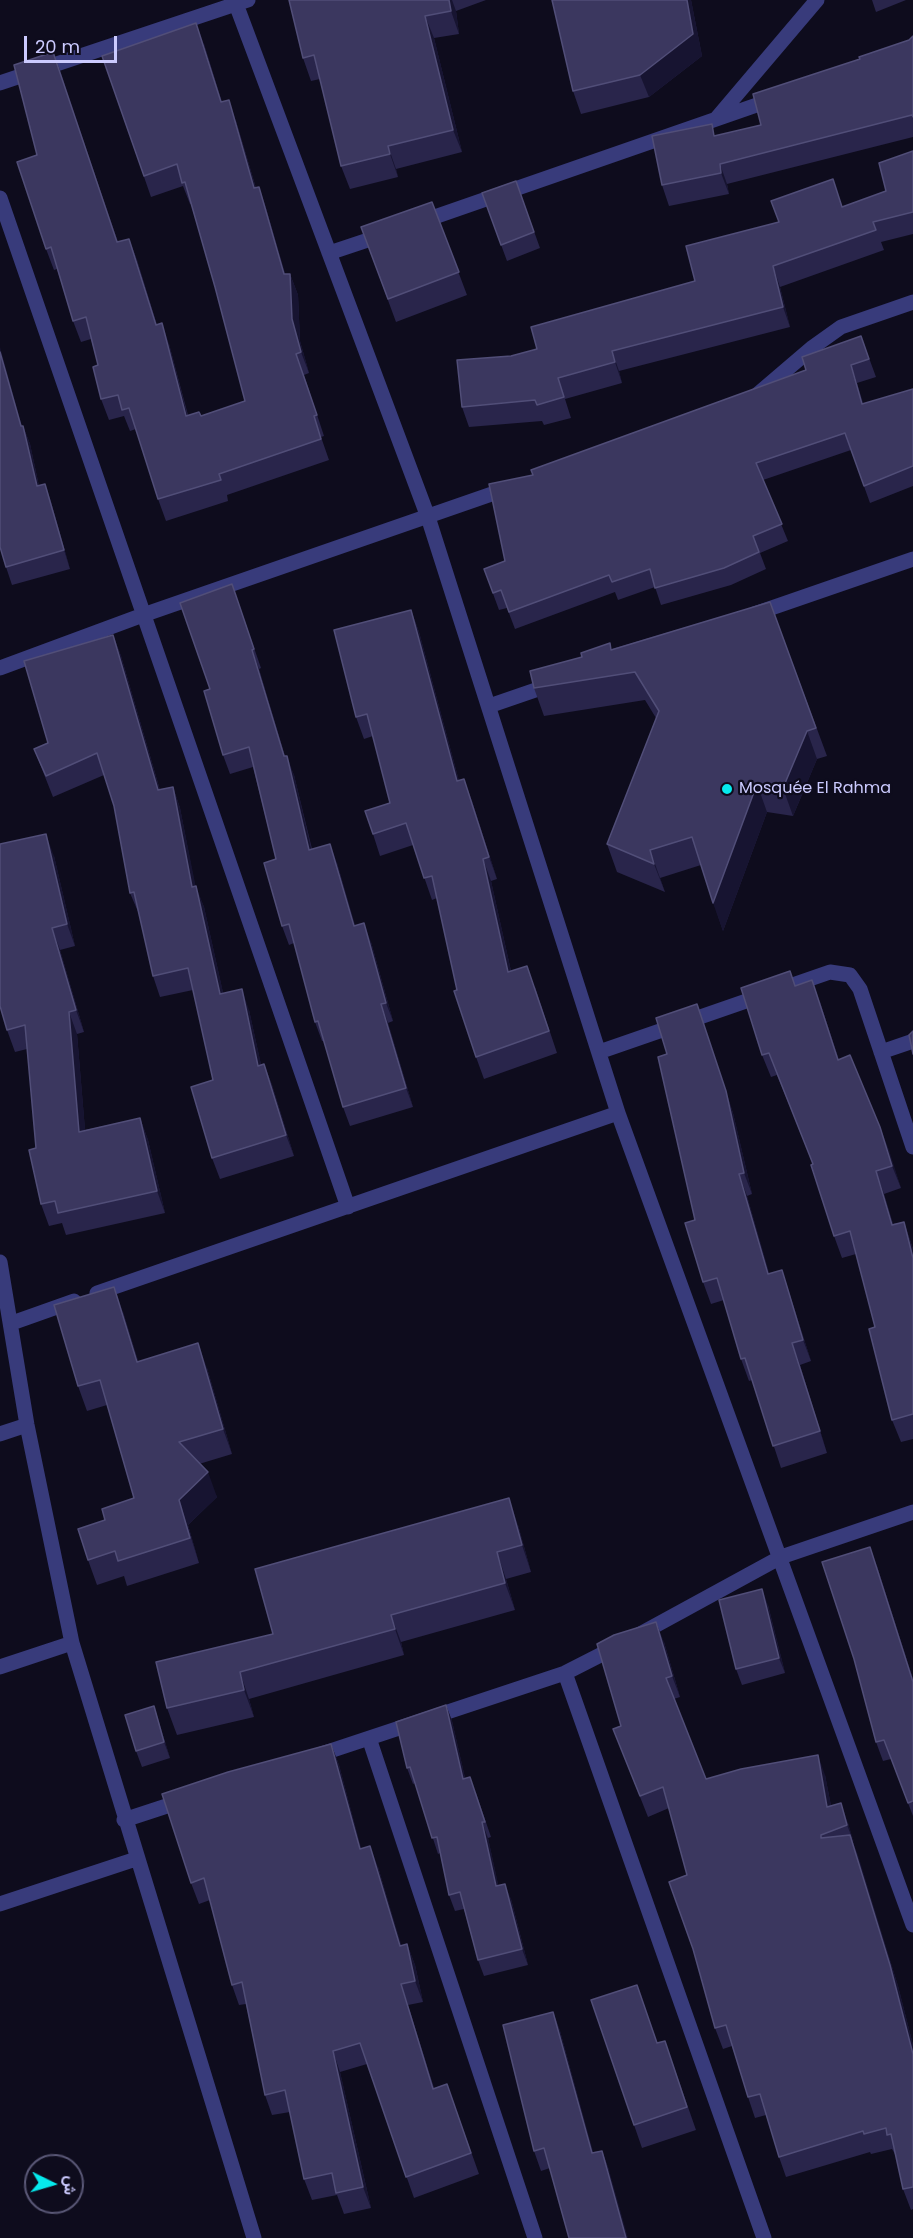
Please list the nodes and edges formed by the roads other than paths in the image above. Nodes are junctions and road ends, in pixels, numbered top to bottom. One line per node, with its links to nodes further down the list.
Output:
1 (817, 0): 5 (street)
2 (242, 2): 3 (street); 7 (street)
3 (0, 83)
4 (793, 93): 5 (street)
5 (716, 119): 7 (street)
6 (0, 198): 13 (street)
7 (329, 253): 11 (street)
8 (913, 302): 9 (street)
9 (743, 404)
10 (529, 481): 11 (street)
11 (428, 517): 13 (street); 17 (street)
12 (913, 560): 14 (street)
13 (143, 615): 15 (street); 23 (street)
14 (734, 621)
15 (0, 668)
16 (567, 679): 17 (street)
17 (489, 706): 19 (street)
18 (913, 1041): 20 (street)
19 (598, 1052): 20 (street); 21 (street)
20 (881, 1052): 22 (street)
21 (618, 1113): 23 (street); 29 (street)
22 (913, 1147)
23 (348, 1207): 25 (street)
24 (0, 1262): 25 (street)
25 (12, 1323): 26 (street)
26 (27, 1425): 27 (street); 30 (street)
27 (0, 1434)
28 (913, 1512): 29 (street)
29 (781, 1557): 32 (street); 39 (street)
30 (72, 1643): 31 (street); 36 (street)
31 (0, 1667)
32 (565, 1673): 33 (street); 42 (street)
33 (369, 1738): 34 (street); 41 (street)
34 (302, 1761)
35 (202, 1794): 36 (street)
36 (124, 1820): 37 (street)
37 (136, 1859): 38 (street); 40 (street)
38 (0, 1904)
39 (913, 1925)
40 (254, 2238)
41 (535, 2238)
42 (764, 2238)

